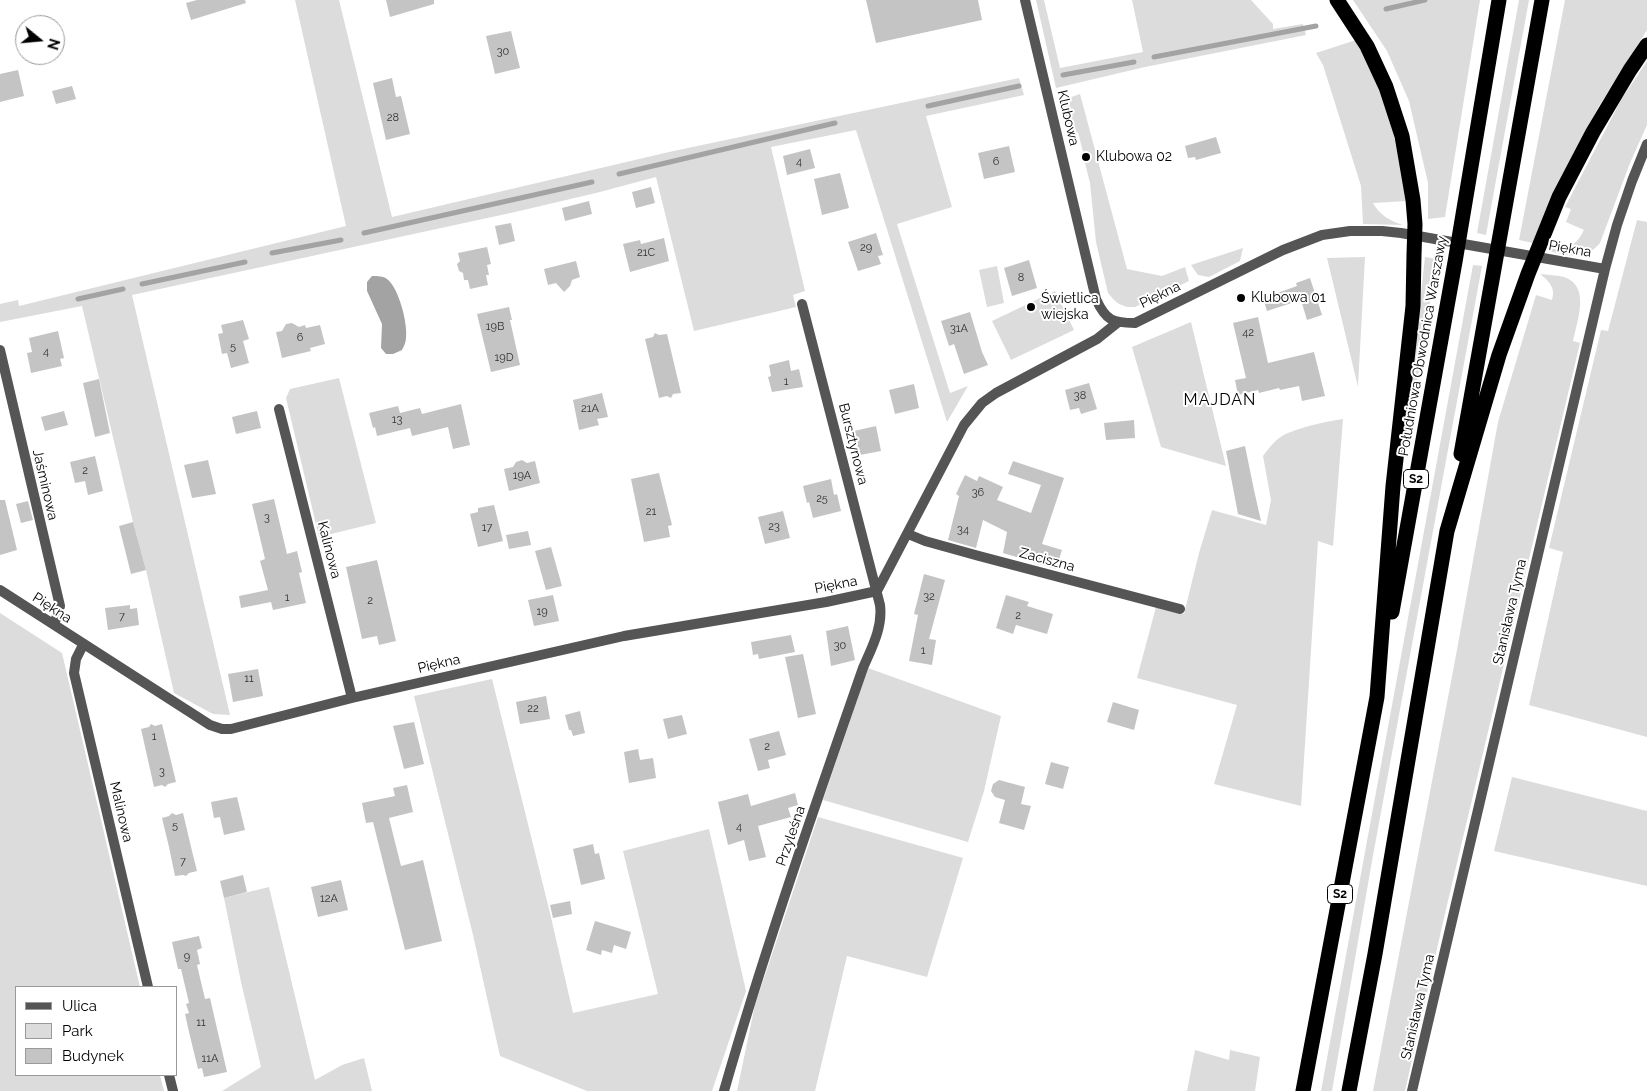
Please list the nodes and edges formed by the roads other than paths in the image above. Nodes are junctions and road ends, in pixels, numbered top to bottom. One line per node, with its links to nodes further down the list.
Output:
1 (1025, 0): 9 (street, Klubowa)
2 (1338, 0): 19 (highway)
3 (1499, 0): 19 (highway, Południowa Obwodnica Warszawy / S2)
4 (1542, 0): 12 (highway)
5 (1647, 45): 12 (highway)
6 (1647, 144): 7 (street, Stanisława Tyma)
7 (1605, 269): 9 (street, Piękna); 27 (street, Stanisława Tyma)
8 (802, 304): 15 (street, Bursztynowa)
9 (1117, 323): 13 (street, Piękna)
10 (0, 350): 17 (street, Jaśminowa)
11 (280, 409): 20 (street, Kalinowa)
12 (1447, 531): 26 (highway)
13 (908, 534): 15 (street, Piękna); 16 (street, Zaciszna)
14 (0, 590): 17 (street, Piękna)
15 (877, 591): 20 (street, Piękna); 24 (street, Przyleśna)
16 (1180, 609)
17 (54, 625): 18 (street, Piękna)
18 (83, 645): 20 (street, Piękna); 21 (street, Malinowa)
19 (1377, 697): 25 (highway, S2)
20 (352, 698)
21 (148, 986)
22 (169, 1076): 23 (street)
23 (172, 1091)
24 (724, 1091)
25 (1303, 1091)
26 (1350, 1091)
27 (1412, 1091)

